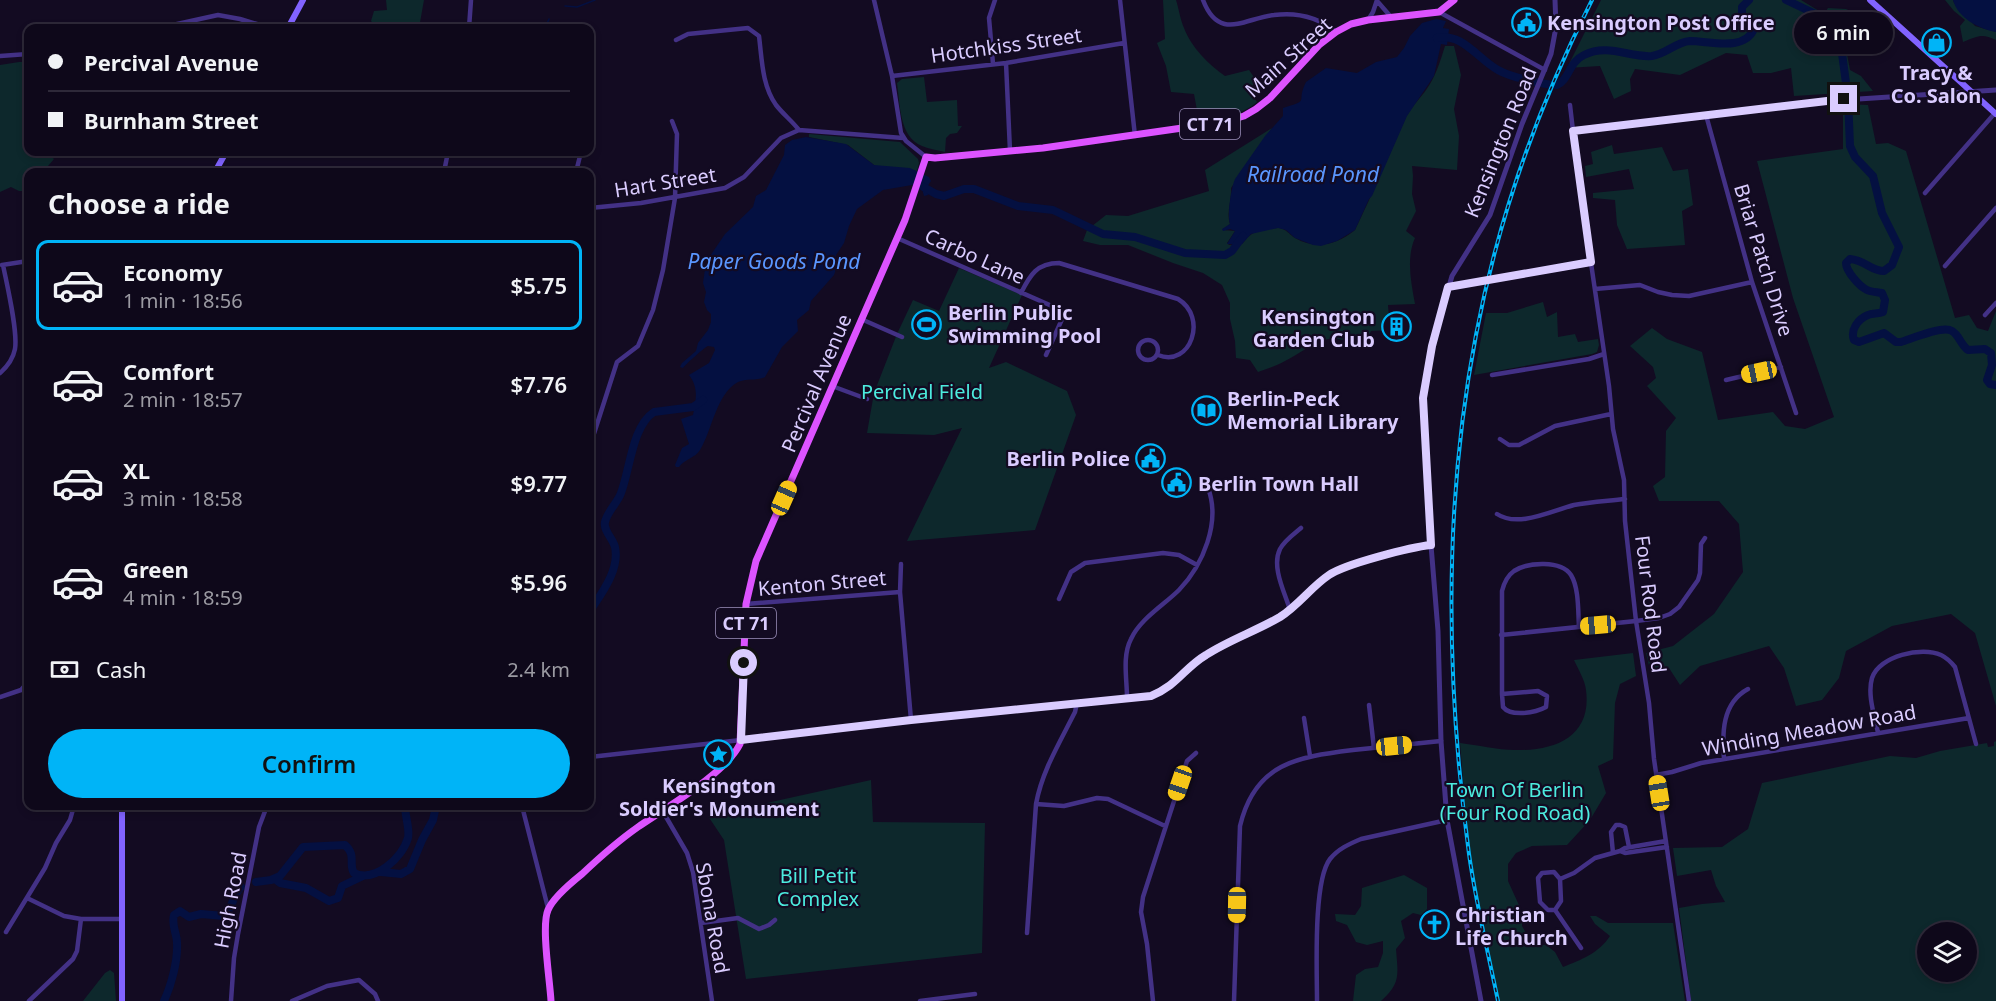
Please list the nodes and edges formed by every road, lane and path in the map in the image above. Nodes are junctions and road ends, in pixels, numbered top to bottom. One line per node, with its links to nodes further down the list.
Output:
1 (303, 0): 16 (main road)
2 (471, 0): 17 (street)
3 (874, 0): 26 (street)
4 (995, 0): 24 (street)
5 (1120, 0): 20 (street)
6 (1203, 0): 18 (street)
7 (1454, 0): 11 (main road)
8 (1555, 0): 25 (street, Kensington Road)
9 (1870, 0): 28 (main road)
10 (1377, 1): 12 (street); 13 (street)
11 (1439, 12): 12 (main road, Main Street / CT 71); 25 (street)
12 (1391, 17): 13 (main road, Main Street / CT 71)
13 (1368, 20): 18 (main road, Main Street / CT 71)
14 (177, 24): 15 (street)
15 (257, 24)
16 (290, 24)
17 (470, 24)
18 (1336, 32): 35 (main road, Main Street / CT 71)
19 (676, 40): 33 (street)
20 (1124, 43): 23 (street, Hotchkiss Street); 35 (street)
21 (24, 54): 22 (street)
22 (0, 56)
23 (1006, 63): 24 (street, Hotchkiss Street); 37 (street)
24 (993, 64): 26 (street, Hotchkiss Street)
25 (1545, 70): 49 (street, Kensington Road)
26 (892, 76): 36 (street)
27 (1996, 90): 28 (street)
28 (1971, 92): 30 (main road); 31 (street)
29 (1570, 105): 34 (street, Four Rod Road)
30 (1996, 114): 39 (street)
31 (1706, 115): 34 (street); 48 (street, Briar Patch Drive)
32 (672, 121): 40 (street)
33 (799, 130): 36 (street); 40 (street, Hart Street)
34 (1573, 131): 45 (street, Four Rod Road)
35 (1135, 136): 37 (main road, Main Street / CT 71)
36 (903, 138): 38 (street)
37 (1010, 151): 38 (main road, Main Street / CT 71)
38 (926, 158): 43 (main road, Percival Avenue / CT 71)
39 (1925, 193)
40 (675, 198): 41 (street, Hart Street); 67 (street)
41 (594, 208)
42 (1996, 208): 47 (street)
43 (897, 238): 51 (street, Carbo Lane); 54 (main road, Percival Avenue / CT 71)
44 (24, 262): 46 (street)
45 (1591, 262): 49 (street, bridge); 50 (street, Four Rod Road)
46 (2, 265): 60 (street)
47 (1945, 266)
48 (1752, 282): 50 (street); 59 (street, Briar Patch Drive)
49 (1448, 287): 74 (street, Kensington Road)
50 (1595, 289): 56 (street, Four Rod Road)
51 (1021, 293): 57 (street); 58 (street, Carbo Lane)
52 (1996, 303): 53 (street)
53 (1985, 315)
54 (861, 319): 55 (street); 63 (main road, Percival Avenue / CT 71)
55 (902, 337)
56 (1604, 354): 61 (street); 66 (street, Four Rod Road)
57 (1158, 355): 57 (street)
58 (1046, 356)
59 (1781, 368): 62 (street); 65 (street, Briar Patch Drive)
60 (0, 373)
61 (1492, 375)
62 (1726, 380)
63 (832, 386): 64 (street); 79 (main road, Percival Avenue / CT 71)
64 (867, 399)
65 (1796, 413)
66 (1611, 414): 68 (street); 70 (street, Four Rod Road)
67 (594, 434)
68 (1500, 439)
69 (1208, 488): 76 (street)
70 (1625, 499): 71 (street); 81 (street, Four Rod Road)
71 (1497, 514)
72 (1301, 528): 80 (street)
73 (1705, 538): 81 (street)
74 (1431, 545): 80 (street); 96 (street, Kensington Road)
75 (901, 564): 77 (street)
76 (1197, 565): 78 (street); 88 (street)
77 (900, 592): 79 (street, Kenton Street); 93 (street)
78 (1059, 598)
79 (747, 604): 95 (main road, Percival Avenue / CT 71)
80 (1290, 610): 88 (street)
81 (1636, 621): 82 (street); 103 (street, Four Rod Road)
82 (1579, 627): 83 (street); 83 (street)
83 (1501, 634): 86 (street)
84 (24, 687): 87 (street)
85 (1748, 689): 102 (street)
86 (1502, 694): 86 (street)
87 (0, 697)
88 (1127, 698): 89 (street)
89 (1077, 703): 93 (street); 104 (street)
90 (1369, 705): 98 (street)
91 (1304, 717): 100 (street)
92 (1969, 718): 94 (street, Winding Meadow Road); 94 (street); 97 (street)
93 (911, 720): 95 (street)
94 (1878, 733): 102 (street, Winding Meadow Road)
95 (741, 740): 101 (street); 109 (main road)
96 (1441, 741): 98 (street); 110 (street, Kensington Road)
97 (1976, 744)
98 (1374, 748): 100 (street)
99 (1196, 753): 111 (street)
100 (1310, 756): 137 (street)
101 (594, 757)
102 (1724, 759): 103 (street, Winding Meadow Road)
103 (1656, 775): 112 (street, Four Rod Road)
104 (1036, 804): 111 (street); 125 (street)
105 (73, 810): 117 (street)
106 (122, 810): 121 (main road)
107 (265, 810): 130 (street, High Road)
108 (523, 810): 118 (street)
109 (662, 810): 118 (main road); 123 (street, Sbona Road)
110 (1447, 820): 138 (street); 139 (street, Kensington Road)
111 (1165, 826): 136 (street)
112 (1666, 844): 113 (street); 114 (street); 140 (street, Four Rod Road)
113 (1629, 847): 114 (street); 115 (street)
114 (1620, 851): 115 (street)
115 (1613, 853): 116 (street)
116 (1560, 879): 119 (street); 119 (street)
117 (27, 898): 120 (street); 124 (street)
118 (548, 909): 133 (main road)
119 (1555, 910): 126 (street)
120 (81, 919): 121 (street); 128 (street)
121 (122, 919): 129 (main road)
122 (775, 920): 123 (street)
123 (701, 923): 134 (street, Sbona Road)
124 (6, 932)
125 (1027, 933)
126 (1581, 948)
127 (975, 994): 135 (street)
128 (29, 1001)
129 (122, 1001)
130 (231, 1001)
131 (292, 1001): 132 (street)
132 (378, 1001)
133 (551, 1001)
134 (712, 1001)
135 (920, 1001)
136 (1153, 1001)
137 (1234, 1001)
138 (1317, 1001)
139 (1481, 1001)
140 (1689, 1001)

